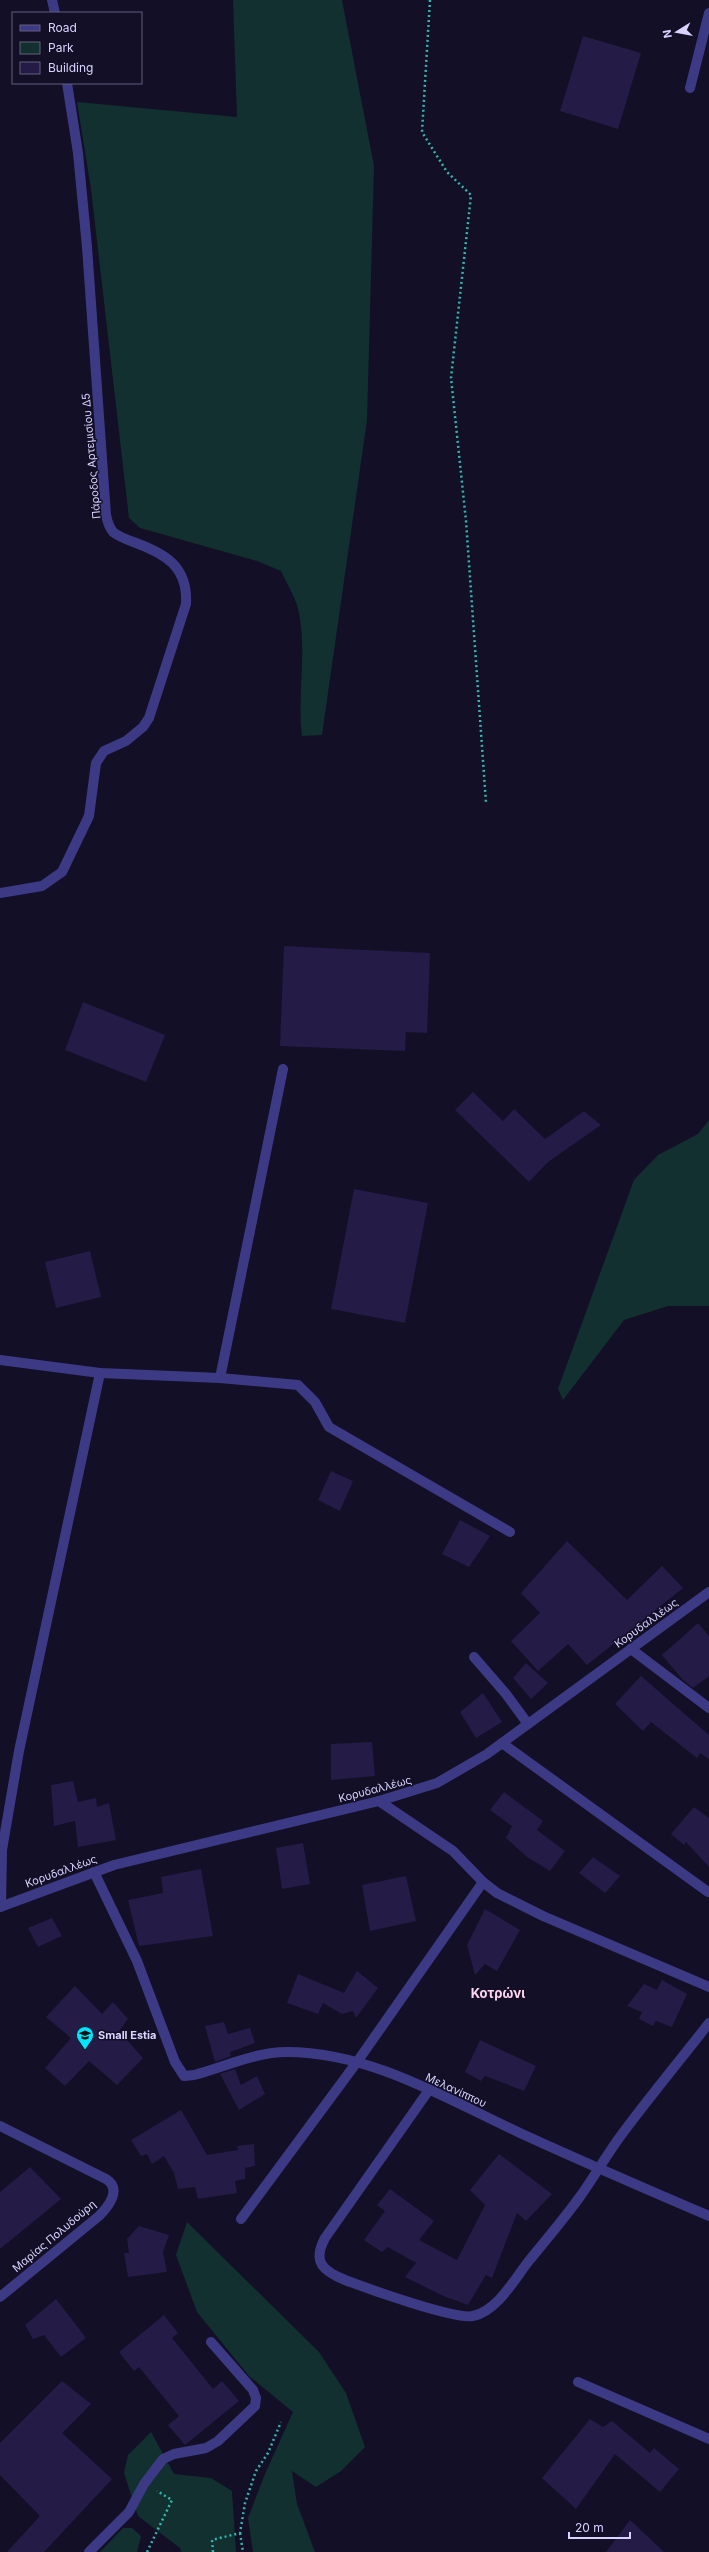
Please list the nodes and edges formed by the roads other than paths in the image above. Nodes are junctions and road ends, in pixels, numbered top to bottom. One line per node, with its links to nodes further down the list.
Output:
1 (52, 0): 2 (street)
2 (55, 12)
3 (709, 13): 5 (street)
4 (67, 84): 6 (street, Πάροδος Αρτεμισίου Δ5)
5 (690, 88)
6 (0, 893)
7 (283, 1069): 10 (street)
8 (0, 1360): 9 (street)
9 (100, 1373): 10 (street); 22 (street)
10 (220, 1378): 11 (street)
11 (510, 1532)
12 (709, 1592): 13 (street, Κορυδαλλέως)
13 (631, 1649): 15 (street); 16 (street, Κορυδαλλέως)
14 (474, 1657): 16 (street)
15 (709, 1708)
16 (528, 1724): 17 (street, Κορυδαλλέως)
17 (502, 1743): 18 (street, Κορυδαλλέως); 21 (street)
18 (380, 1801): 19 (street, Κορυδαλλέως); 20 (street)
19 (94, 1872): 22 (street, Κορυδαλλέως); 25 (street, Μελανίππου)
20 (482, 1882): 23 (street); 25 (street)
21 (708, 1892)
22 (1, 1907)
23 (709, 1987)
24 (709, 2023): 28 (street)
25 (357, 2062): 26 (street, Μελανίππου); 30 (street)
26 (429, 2090): 28 (street, Μελανίππου); 28 (street)
27 (0, 2126): 31 (street, Μαρίας Πολυδούρη)
28 (599, 2169): 29 (street, Μελανίππου)
29 (709, 2216)
30 (241, 2219)
31 (0, 2296)
32 (211, 2342): 35 (street)
33 (578, 2382): 34 (street)
34 (709, 2439)
35 (88, 2552)

